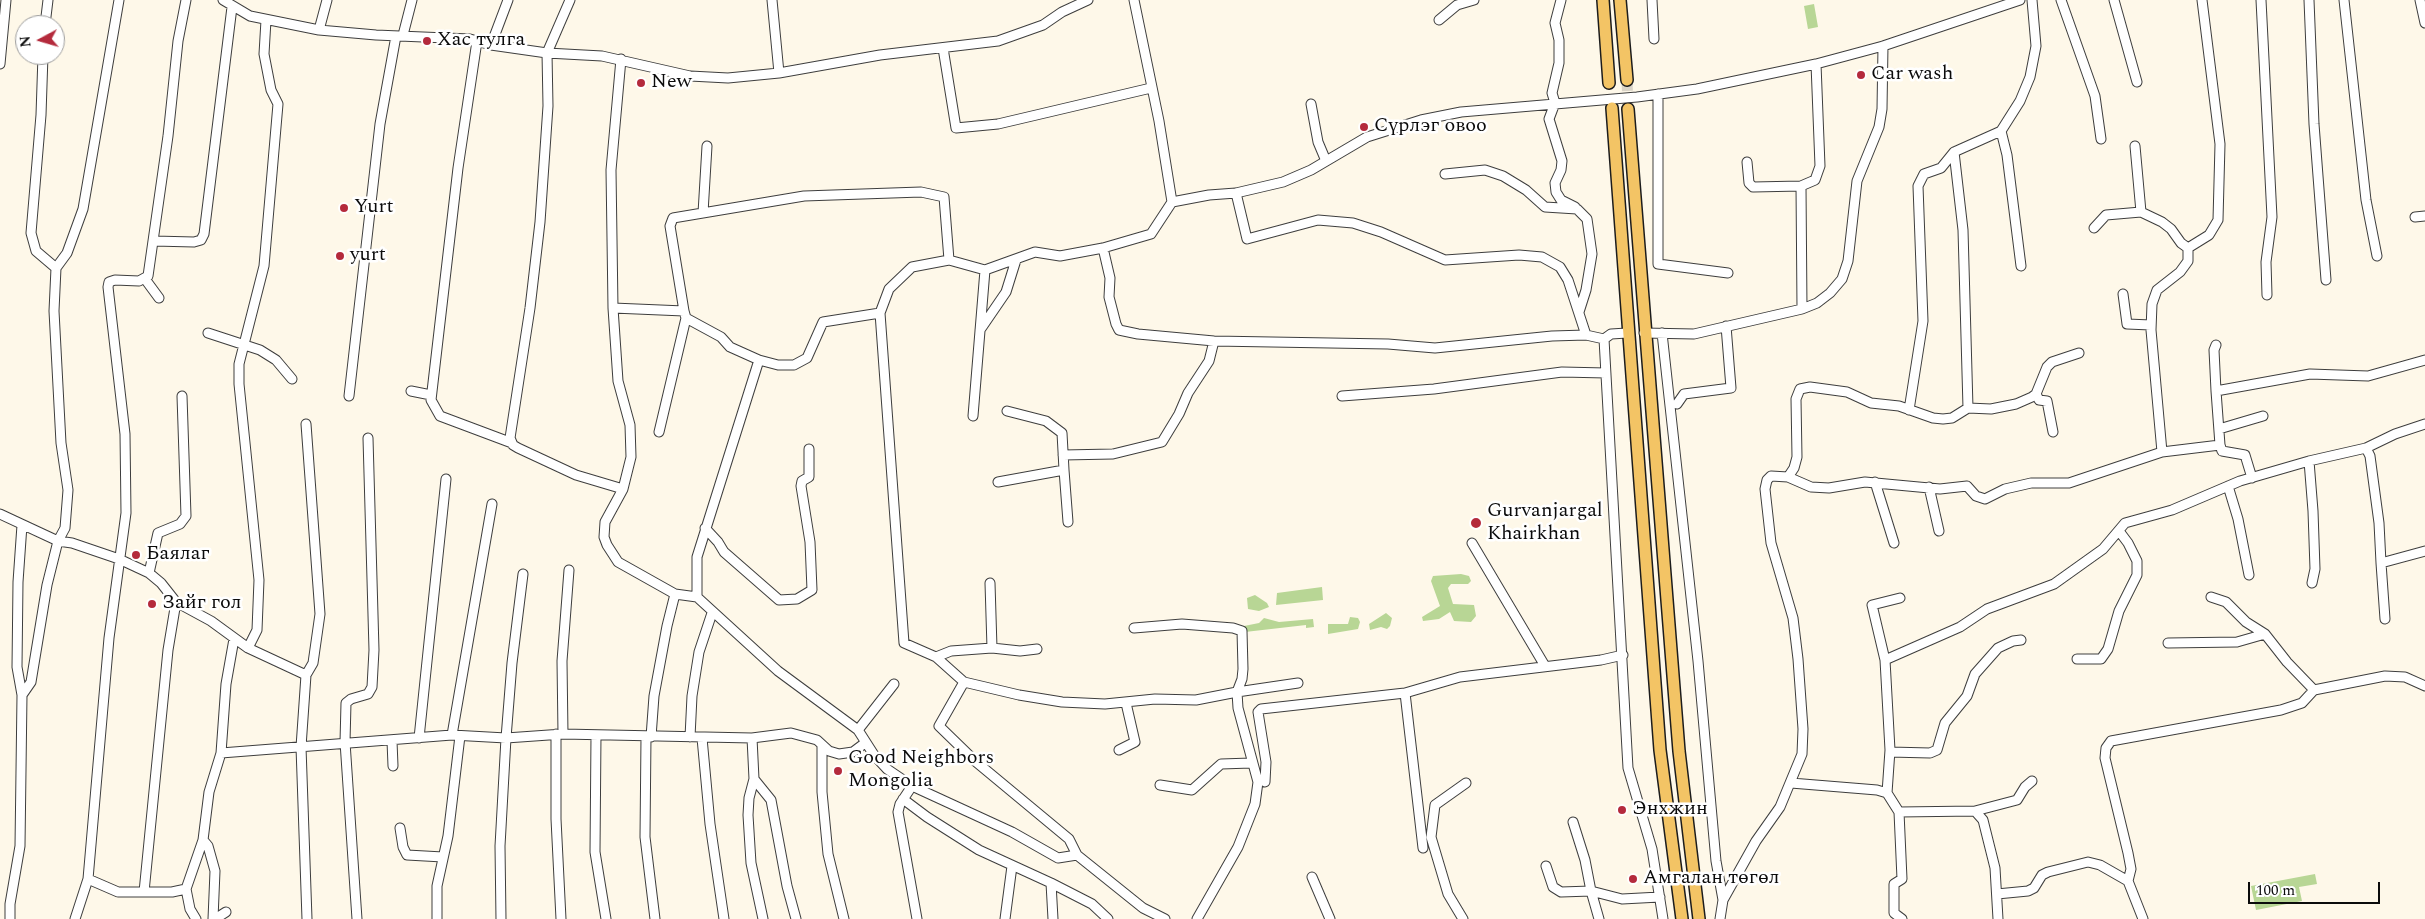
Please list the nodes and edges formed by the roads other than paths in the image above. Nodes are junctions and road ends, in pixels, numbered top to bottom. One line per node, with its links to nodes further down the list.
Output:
1 (6, 0): 41 (street)
2 (48, 0): 28 (street)
3 (119, 0): 76 (street)
4 (186, 0): 69 (street)
5 (223, 0): 27 (street)
6 (327, 0): 32 (street)
7 (412, 0): 33 (street)
8 (508, 0): 36 (street)
9 (570, 0): 39 (street)
10 (772, 0): 44 (street)
11 (1088, 0): 38 (street)
12 (1134, 0): 48 (street)
13 (1474, 0): 30 (street)
14 (1561, 0): 50 (street)
15 (1603, 0): 47 (main road)
16 (1620, 0): 45 (main road)
17 (1652, 0): 34 (street)
18 (2020, 0): 37 (street)
19 (2032, 0): 54 (street)
20 (2061, 0): 55 (street)
21 (2114, 0): 46 (street)
22 (2202, 0): 71 (street)
23 (2261, 0): 82 (street)
24 (2309, 0): 80 (street)
25 (2344, 0): 72 (street)
26 (2420, 0): 31 (street)
27 (232, 7): 29 (street); 69 (street)
28 (46, 15)
29 (266, 20): 32 (street); 99 (street)
30 (1439, 20)
31 (2425, 23)
32 (319, 30): 33 (street)
33 (399, 36): 35 (street); 111 (street)
34 (1654, 39)
35 (477, 41): 36 (street); 109 (street)
36 (491, 45): 39 (street)
37 (1883, 46): 42 (street); 85 (street)
38 (942, 48): 44 (street); 48 (street)
39 (547, 53): 40 (street); 125 (street)
40 (621, 60): 44 (street); 84 (street)
41 (0, 64)
42 (1816, 64): 49 (street); 62 (street)
43 (42, 65): 76 (street)
44 (780, 73)
45 (1627, 80)
46 (2137, 82)
47 (1610, 83)
48 (1151, 88): 64 (street)
49 (1658, 94): 50 (street); 78 (street)
50 (1555, 103): 59 (street); 65 (street)
51 (1311, 104): 59 (street)
52 (1612, 108): 93 (main road)
53 (1628, 109): 94 (main road)
54 (2001, 131): 58 (street); 75 (street)
55 (2102, 139)
56 (707, 146): 66 (street)
57 (2135, 146): 67 (street)
58 (1954, 152): 114 (street); 115 (street)
59 (1326, 161): 63 (street)
60 (1747, 162): 62 (street)
61 (1445, 174): 65 (street)
62 (1801, 186): 85 (street)
63 (1236, 194): 64 (street); 86 (street)
64 (1172, 202): 70 (street)
65 (1577, 209): 86 (street)
66 (703, 212): 73 (street); 88 (street)
67 (2141, 212): 68 (street); 71 (street)
68 (2094, 228)
69 (154, 241): 79 (street)
70 (1103, 248): 74 (street); 98 (street)
71 (2188, 248): 89 (street)
72 (2377, 256)
73 (949, 260): 77 (street); 87 (street)
74 (1016, 260): 77 (street); 91 (street)
75 (2021, 266)
76 (56, 268): 148 (street)
77 (985, 270): 91 (street)
78 (1728, 273)
79 (145, 279): 83 (street); 152 (street)
80 (2326, 280)
81 (2123, 294): 89 (street)
82 (2267, 295)
83 (159, 298)
84 (613, 308): 88 (street); 140 (street)
85 (1802, 309): 90 (street)
86 (1579, 312): 96 (street)
87 (880, 313): 102 (street); 176 (street)
88 (685, 315): 102 (street); 122 (street)
89 (2151, 325): 129 (street)
90 (1726, 326): 95 (street); 113 (street)
91 (980, 330): 117 (street)
92 (208, 333): 99 (street)
93 (1627, 333): 97 (street); 266 (main road)
94 (1644, 333): 95 (street); 267 (main road)
95 (1662, 333): 238 (street)
96 (1586, 335): 97 (street); 98 (street)
97 (1604, 339): 104 (street)
98 (1214, 341): 130 (street)
99 (243, 343): 105 (street); 172 (street)
100 (2216, 345): 107 (street)
101 (2079, 353): 108 (street)
102 (759, 360): 145 (street)
103 (2425, 360): 107 (street)
104 (1606, 373): 112 (street); 175 (street)
105 (292, 379)
106 (411, 391): 109 (street)
107 (2216, 391): 121 (street)
108 (2036, 394): 114 (street); 123 (street)
109 (431, 395): 125 (street)
110 (182, 396): 155 (street)
111 (349, 396)
112 (1342, 396)
113 (1677, 404)
114 (1968, 408): 115 (street)
115 (1909, 410): 133 (street)
116 (1007, 411): 130 (street)
117 (973, 416)
118 (2264, 416): 121 (street)
119 (306, 424): 180 (street)
120 (2425, 424): 127 (street)
121 (2219, 429): 126 (street)
122 (660, 432)
123 (2054, 432)
124 (368, 438): 201 (street)
125 (512, 443): 140 (street)
126 (2220, 445): 129 (street); 134 (street)
127 (2366, 448): 131 (street); 153 (street)
128 (809, 449): 145 (street)
129 (2162, 452): 139 (street)
130 (1063, 455): 132 (street)
131 (2309, 461): 134 (street); 159 (street)
132 (1064, 470): 136 (street); 143 (street)
133 (1788, 477): 137 (street); 214 (street)
134 (2252, 478): 138 (street)
135 (446, 479): 196 (street)
136 (998, 482)
137 (1875, 482): 139 (street); 149 (street)
138 (2228, 486): 147 (street); 157 (street)
139 (1929, 487): 146 (street)
140 (623, 489): 160 (street)
141 (492, 504): 193 (street)
142 (0, 514): 144 (street)
143 (1068, 522)
144 (22, 525): 148 (street); 188 (street)
145 (705, 528): 162 (street)
146 (1939, 531)
147 (2119, 531): 177 (street); 178 (street)
148 (58, 541): 152 (street); 188 (street)
149 (1894, 543)
150 (1472, 544): 179 (street)
151 (2425, 552): 153 (street)
152 (120, 559): 155 (street); 230 (street)
153 (2380, 563): 166 (street)
154 (569, 570): 191 (street)
155 (149, 573): 164 (street)
156 (523, 574): 197 (street)
157 (2249, 575)
158 (990, 583): 173 (street)
159 (2312, 583)
160 (676, 594): 162 (street); 194 (street)
161 (2211, 596): 168 (street)
162 (697, 598): 165 (street)
163 (1900, 598): 178 (street)
164 (176, 602): 169 (street); 235 (street)
165 (712, 613): 190 (street); 195 (street)
166 (2385, 618)
167 (1134, 628): 186 (street)
168 (2265, 634): 171 (street); 185 (street)
169 (234, 639): 172 (street); 207 (street)
170 (2021, 640): 206 (street)
171 (2168, 644)
172 (248, 648): 180 (street)
173 (992, 648): 174 (street); 176 (street)
174 (1037, 649)
175 (1623, 654): 179 (street); 237 (street)
176 (936, 657): 181 (street)
177 (2077, 659)
178 (1885, 660): 206 (street)
179 (1545, 666): 187 (street)
180 (306, 674): 204 (street)
181 (964, 682): 189 (street); 225 (street)
182 (1298, 683): 186 (street)
183 (894, 684): 190 (street)
184 (2425, 686): 185 (street)
185 (2314, 690): 231 (street)
186 (1237, 692): 189 (street); 208 (street)
187 (1405, 693): 212 (street); 224 (street)
188 (22, 695): 240 (street)
189 (1126, 703): 205 (street)
190 (858, 730): 202 (street)
191 (559, 734): 192 (street); 197 (street); 249 (street)
192 (596, 735): 194 (street); 250 (street)
193 (456, 736): 196 (street); 197 (street); 226 (street)
194 (649, 737): 195 (street); 251 (street)
195 (690, 737): 198 (street)
196 (419, 738): 200 (street)
197 (506, 738): 248 (street)
198 (702, 738): 199 (street); 252 (street)
199 (752, 738): 203 (street); 210 (street)
200 (392, 741): 201 (street); 209 (street)
201 (345, 742): 204 (street); 246 (street)
202 (866, 743): 203 (street); 216 (street)
203 (822, 745): 255 (street)
204 (301, 747): 207 (street); 245 (street)
205 (1119, 750)
206 (1890, 752): 217 (street)
207 (220, 753): 223 (street)
208 (1251, 763): 215 (street); 261 (street)
209 (393, 766)
210 (754, 779): 253 (street); 254 (street)
211 (2032, 781): 219 (street)
212 (1265, 782)
213 (1466, 783): 263 (street)
214 (1791, 783): 217 (street); 238 (street)
215 (1160, 785)
216 (912, 786): 218 (street); 225 (street)
217 (1887, 793): 220 (street)
218 (903, 799): 227 (street); 256 (street)
219 (1975, 811): 220 (street); 236 (street)
220 (1899, 812): 269 (street)
221 (1573, 822): 234 (street)
222 (400, 828): 226 (street)
223 (203, 840): 233 (street); 244 (street)
224 (1423, 848)
225 (1077, 855): 260 (street)
226 (443, 857): 247 (street)
227 (1012, 866): 232 (street); 257 (street)
228 (1546, 866): 234 (street)
229 (1312, 877): 262 (street)
230 (88, 879): 235 (street); 242 (street)
231 (2128, 882): 236 (street); 271 (street)
232 (1051, 883): 258 (street); 259 (street)
233 (186, 889): 235 (street); 243 (street)
234 (1591, 891): 237 (street); 264 (street)
235 (144, 892)
236 (1998, 894): 270 (street)
237 (1660, 897): 265 (street)
238 (1723, 900): 268 (street)
239 (226, 912): 244 (street)
240 (11, 918): 241 (street)
241 (21, 919)
242 (75, 919)
243 (196, 919)
244 (214, 919)
245 (307, 919)
246 (357, 919)
247 (437, 919)
248 (502, 919)
249 (561, 919)
250 (606, 919)
251 (655, 919)
252 (724, 919)
253 (763, 919)
254 (796, 919)
255 (844, 919)
256 (917, 919)
257 (1005, 919)
258 (1053, 919)
259 (1108, 919)
260 (1165, 919)
261 (1197, 919)
262 (1330, 919)
263 (1463, 919)
264 (1599, 919)
265 (1663, 919)
266 (1682, 919)
267 (1700, 919)
268 (1720, 919)
269 (1902, 919)
270 (1998, 919)
271 (2143, 919)

